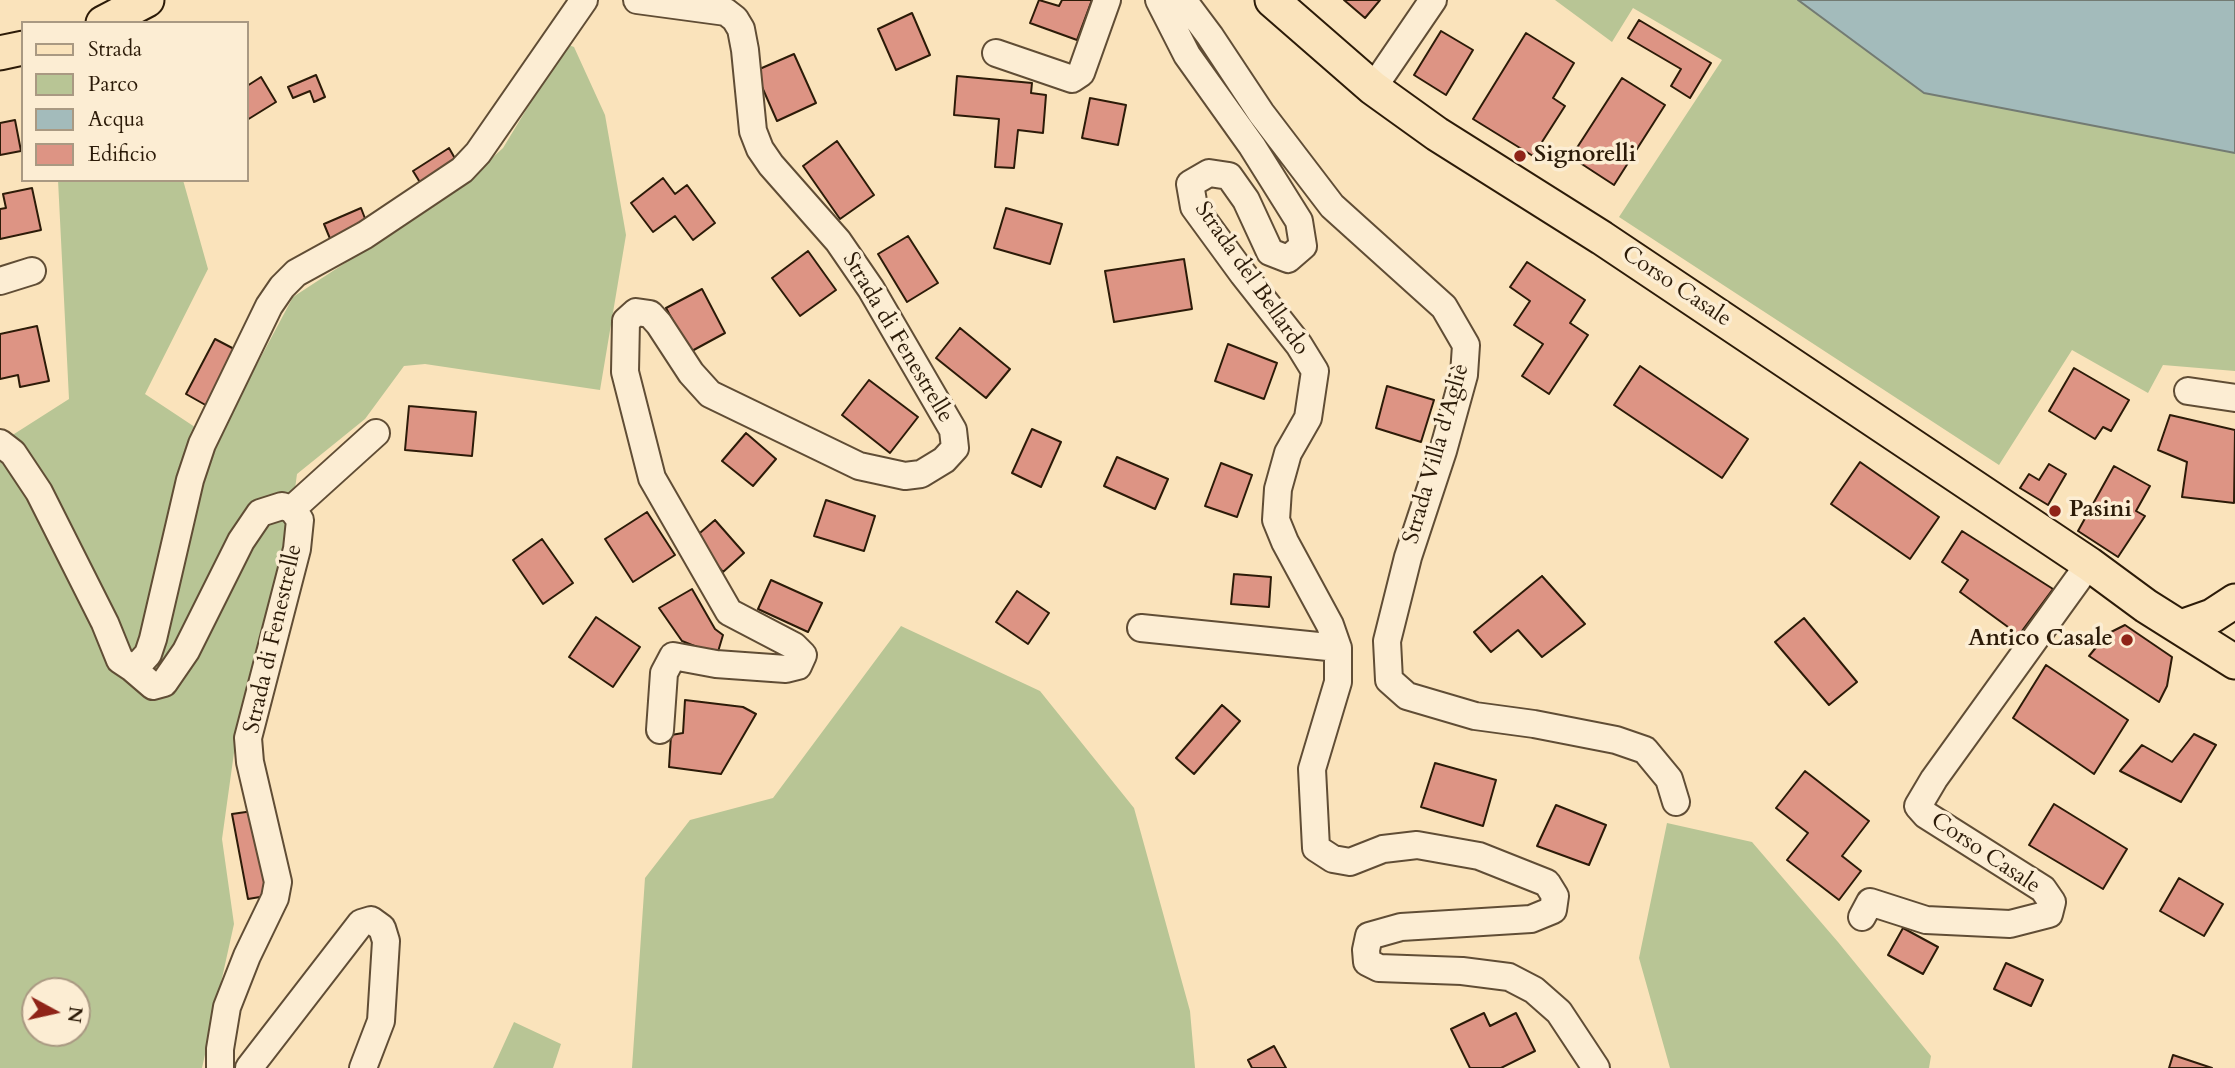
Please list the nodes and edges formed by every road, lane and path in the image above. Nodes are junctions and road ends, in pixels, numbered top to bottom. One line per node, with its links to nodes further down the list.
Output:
1 (146, 0): 9 (main road)
2 (584, 0): 27 (street)
3 (637, 0): 28 (street, Strada di Fenestrelle)
4 (1107, 0): 12 (street)
5 (1159, 0): 25 (street, Strada del Bellardo)
6 (1184, 0): 29 (street, Strada Villa d'Agliè)
7 (1272, 0): 13 (main road, Corso Casale)
8 (1433, 0): 13 (street)
9 (107, 21)
10 (21, 48): 11 (main road)
11 (0, 53)
12 (996, 53)
13 (1373, 88): 21 (main road, Corso Casale)
14 (32, 271): 15 (street)
15 (0, 281)
16 (2188, 391): 17 (street)
17 (2235, 398)
18 (376, 433): 20 (street)
19 (0, 443): 27 (street)
20 (292, 509): 27 (street); 32 (street, Strada di Fenestrelle)
21 (2089, 564): 23 (main road, Corso Casale); 30 (street, Corso Casale)
22 (2235, 601): 23 (main road)
23 (2181, 627): 26 (main road, Corso Casale)
24 (1140, 628): 25 (street)
25 (1338, 648): 31 (street, Strada del Bellardo)
26 (2235, 662)
27 (132, 668)
28 (660, 730)
29 (1676, 802)
30 (1862, 917)
31 (1590, 1066)
32 (220, 1068)
33 (249, 1068): 34 (street)
34 (363, 1068)

